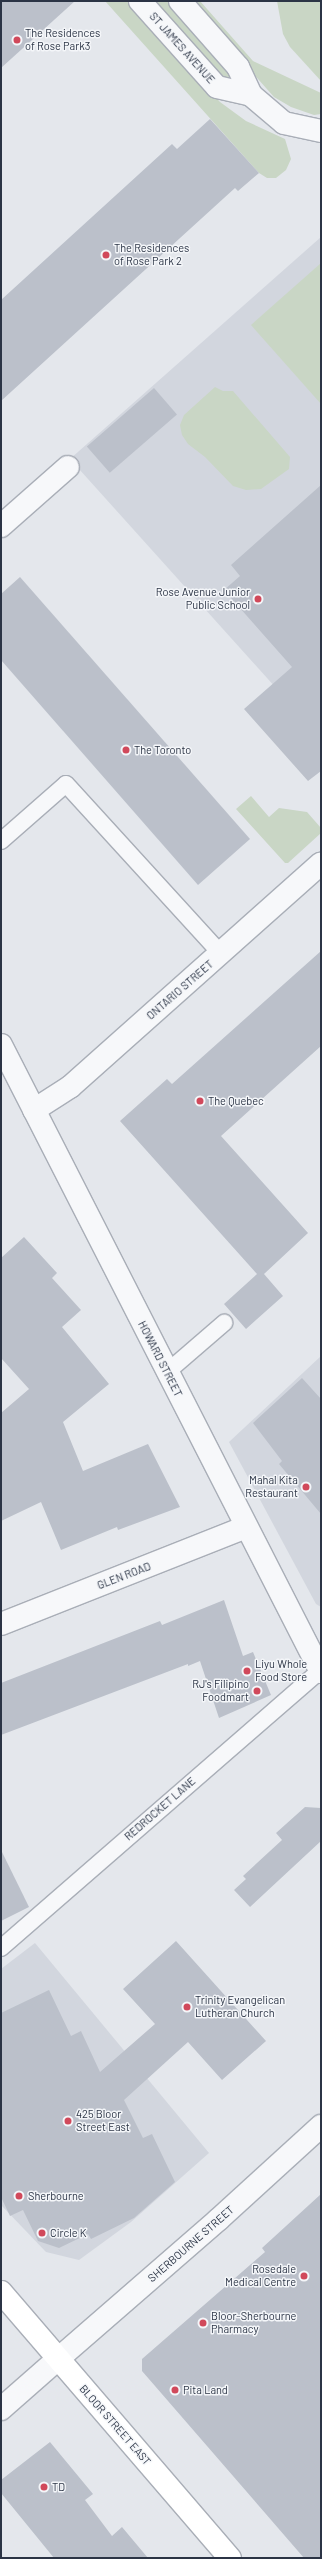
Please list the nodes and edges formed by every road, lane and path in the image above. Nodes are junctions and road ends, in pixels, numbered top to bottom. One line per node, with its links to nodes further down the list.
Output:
1 (140, 1): 3 (street, ST JAMES AVENUE)
2 (180, 1): 3 (street, ST JAMES AVENUE)
3 (251, 95): 4 (street, ST JAMES AVENUE)
4 (321, 131)
5 (68, 467): 6 (street)
6 (1, 526)
7 (1, 841): 9 (lane)
8 (321, 864): 9 (street, ONTARIO STREET)
9 (221, 954): 11 (street, ONTARIO STREET)
10 (1, 1045): 11 (street, HOWARD STREET)
11 (34, 1110): 13 (street, HOWARD STREET)
12 (224, 1323): 13 (lane)
13 (166, 1373): 14 (street, HOWARD STREET)
14 (246, 1527): 15 (street, GLEN ROAD); 16 (street, HOWARD STREET)
15 (1, 1624)
16 (321, 1671): 17 (lane, REDROCKET LANE)
17 (1, 1948)
18 (321, 2126): 20 (street, SHERBOURNE STREET)
19 (1, 2292): 20 (main road, BLOOR STREET EAST)
20 (58, 2359): 21 (street, SHERBOURNE STREET); 22 (main road, BLOOR STREET EAST)
21 (1, 2409)
22 (230, 2558)

